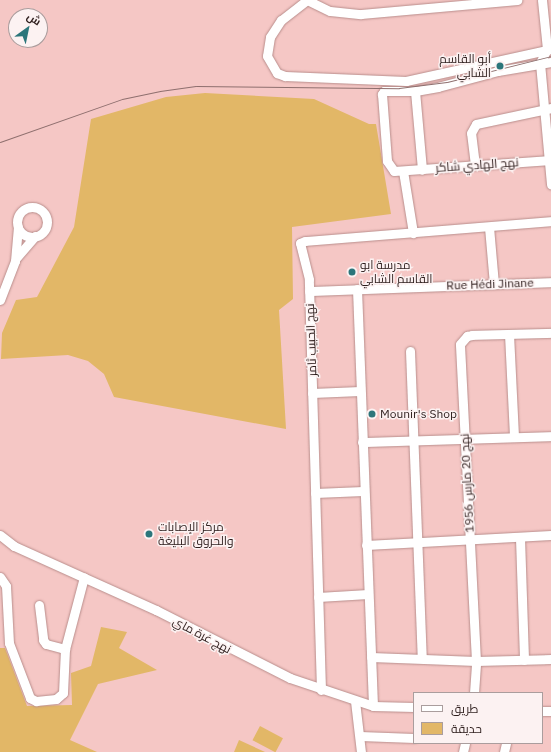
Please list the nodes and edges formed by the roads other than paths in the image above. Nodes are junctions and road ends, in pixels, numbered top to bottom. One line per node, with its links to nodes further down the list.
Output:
1 (307, 0): 4 (street); 5 (street)
2 (518, 0): 4 (street)
3 (542, 0): 5 (street)
4 (422, 4)
5 (549, 49): 7 (street)
6 (551, 62): 7 (street)
7 (540, 63): 8 (street); 9 (street)
8 (416, 91): 12 (street); 13 (street, نهج الهادي شاكر)
9 (548, 109): 10 (street); 11 (street)
10 (550, 160): 11 (street, نهج الهادي شاكر); 14 (street)
11 (475, 165): 12 (street, نهج الهادي شاكر)
12 (422, 170): 13 (street, نهج الهادي شاكر)
13 (404, 171): 18 (street)
14 (551, 185)
15 (551, 221): 17 (street, نهج الحبيب ثامر)
16 (18, 227): 19 (street); 19 (street); 20 (street)
17 (489, 227): 18 (street, نهج الحبيب ثامر); 22 (street)
18 (413, 233): 24 (street, نهج الحبيب ثامر)
19 (35, 236): 20 (street)
20 (15, 261): 25 (street)
21 (551, 282): 22 (street, Rue Hédi Jinane)
22 (494, 284): 23 (street, Rue Hédi Jinane)
23 (357, 289): 24 (street, Rue Hédi Jinane); 29 (street)
24 (309, 291): 30 (street, نهج الحبيب ثامر)
25 (0, 300)
26 (551, 333): 27 (street, نهج 20 مارس 1956)
27 (509, 334): 32 (street); 33 (street, نهج 20 مارس 1956)
28 (410, 351): 34 (street)
29 (360, 391): 30 (street); 35 (street)
30 (312, 393): 37 (street, نهج الحبيب ثامر)
31 (551, 436): 32 (street)
32 (514, 437): 33 (street)
33 (465, 439): 34 (street); 41 (street, نهج 20 مارس 1956)
34 (413, 440): 35 (street); 42 (street)
35 (362, 442): 36 (street)
36 (363, 491): 37 (street); 43 (street)
37 (315, 493): 47 (street, نهج الحبيب ثامر)
38 (551, 535): 39 (street)
39 (520, 538): 41 (street); 54 (street)
40 (1, 540): 45 (street, نهج غرة ماي)
41 (470, 541): 42 (street); 55 (street, نهج 20 مارس 1956)
42 (417, 543): 43 (street); 52 (street)
43 (366, 545): 46 (street)
44 (0, 577): 49 (street)
45 (84, 577): 50 (street); 56 (street, نهج غرة ماي)
46 (368, 594): 47 (street); 51 (street)
47 (318, 597): 56 (street, نهج الحبيب ثامر)
48 (39, 605): 50 (street)
49 (5, 643): 50 (street)
50 (65, 649)
51 (371, 657): 52 (street); 59 (street)
52 (422, 658): 55 (street)
53 (551, 659): 54 (street)
54 (524, 660): 55 (street)
55 (476, 661): 57 (street, نهج 20 مارس 1956)
56 (321, 690): 58 (street, نهج غرة ماي)
57 (474, 692)
58 (355, 701): 59 (street, نهج غرة ماي); 61 (street)
59 (373, 706): 60 (street, نهج غرة ماي)
60 (413, 707)
61 (360, 736): 62 (street); 63 (street)
62 (413, 738)
63 (361, 752)

